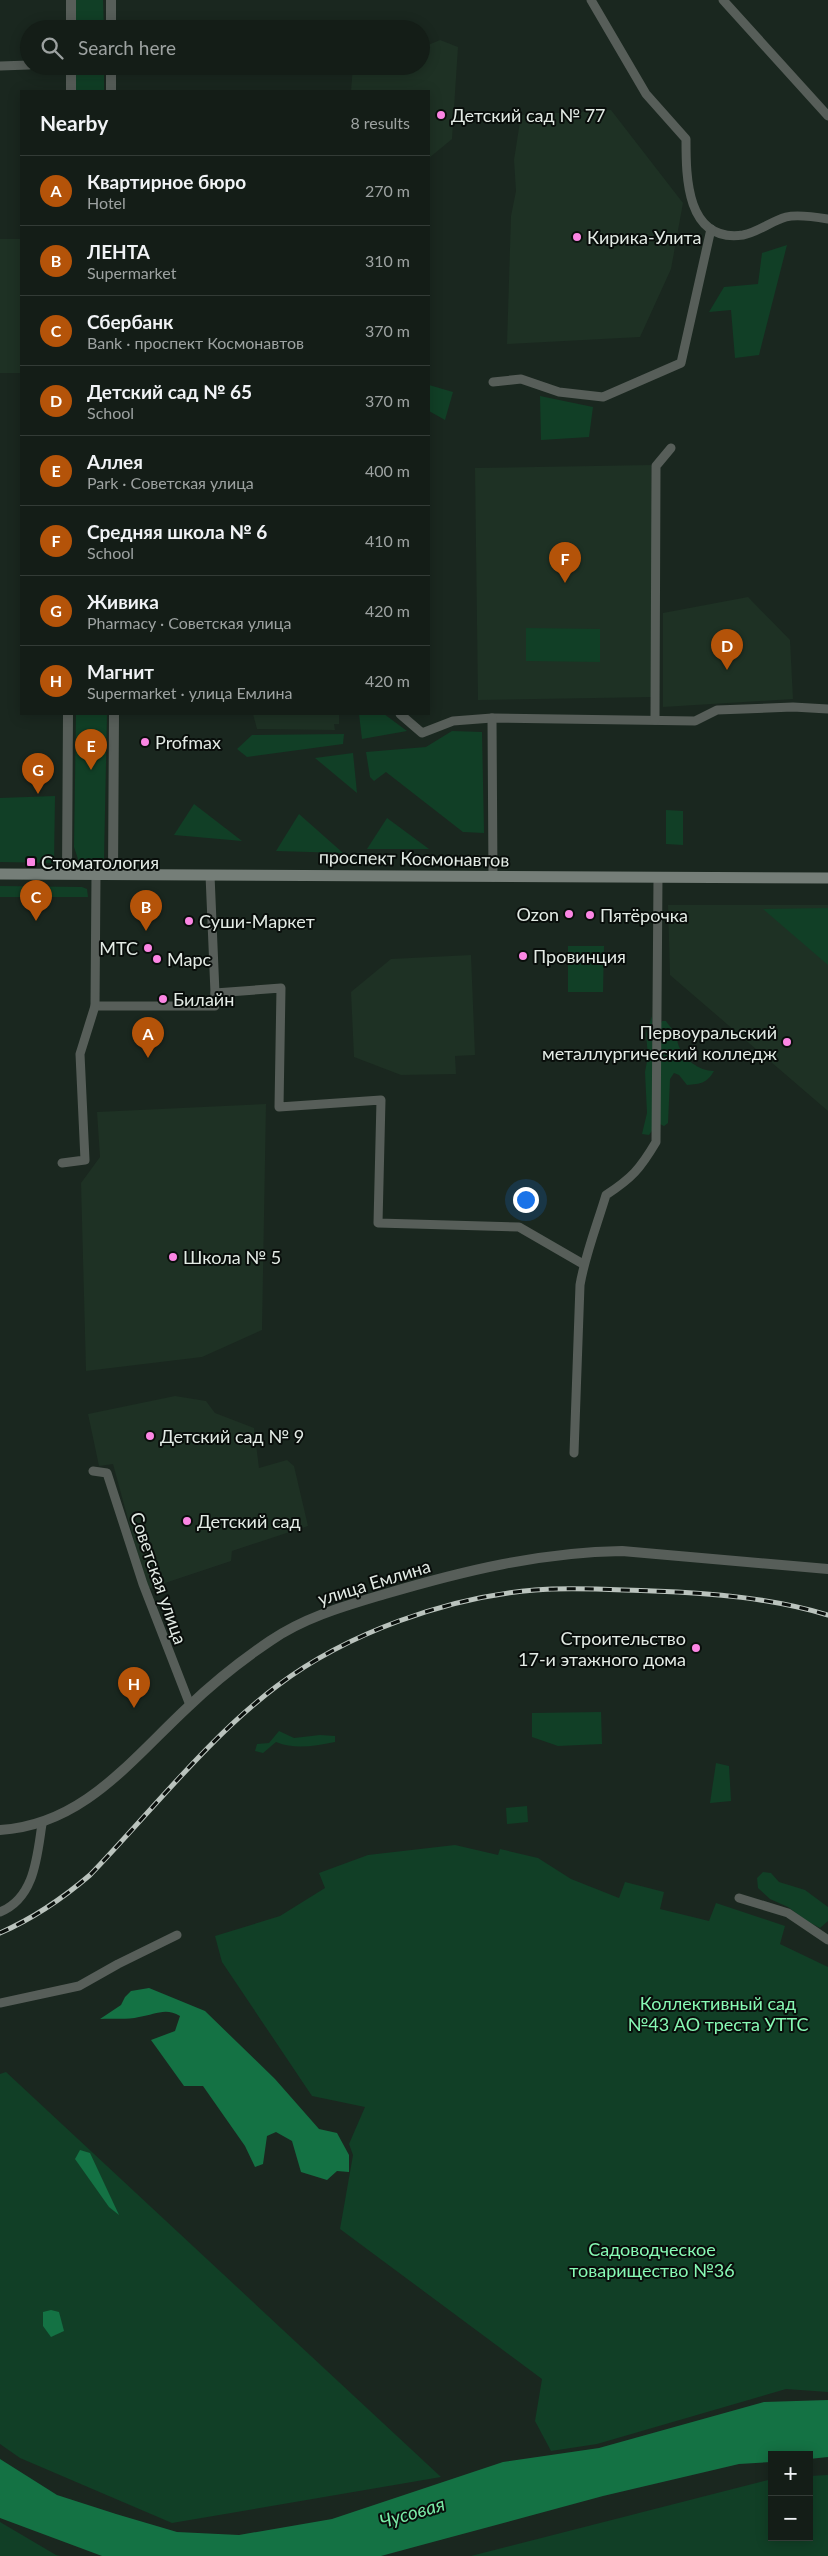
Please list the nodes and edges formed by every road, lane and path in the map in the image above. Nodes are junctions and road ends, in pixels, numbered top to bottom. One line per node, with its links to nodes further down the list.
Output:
1 (70, 0): 5 (street)
2 (111, 0): 6 (street)
3 (591, 0): 15 (street)
4 (722, 0): 13 (street)
5 (71, 20)
6 (111, 20)
7 (20, 65): 8 (street)
8 (0, 66)
9 (71, 75): 11 (street)
10 (111, 75): 12 (street)
11 (71, 90)
12 (111, 90)
13 (828, 116)
14 (828, 218): 15 (street)
15 (711, 229): 16 (street)
16 (493, 382)
17 (671, 448): 23 (street)
18 (828, 709): 23 (street)
19 (68, 715): 25 (street)
20 (114, 715): 27 (street)
21 (401, 715): 22 (street)
22 (492, 718): 23 (street); 29 (street)
23 (655, 720)
24 (0, 874): 25 (main road, проспект Космонавтов)
25 (67, 874): 26 (main road, проспект Космонавтов)
26 (96, 874): 27 (main road, проспект Космонавтов); 33 (street)
27 (113, 874): 28 (main road, проспект Космонавтов)
28 (210, 875): 29 (main road, проспект Космонавтов); 32 (street)
29 (493, 876): 30 (main road, проспект Космонавтов)
30 (658, 878): 31 (main road, проспект Космонавтов); 35 (street)
31 (828, 878)
32 (215, 993): 33 (street); 35 (street)
33 (94, 1006): 34 (street)
34 (62, 1163)
35 (583, 1264): 36 (street)
36 (574, 1453)
37 (93, 1471): 39 (street, Советская улица)
38 (828, 1568): 39 (street, улица Емлина)
39 (190, 1705): 40 (street, улица Емлина)
40 (42, 1824): 41 (street, улица Емлина); 43 (street)
41 (0, 1830)
42 (739, 1898): 45 (street)
43 (0, 1912)
44 (178, 1935): 46 (street)
45 (828, 1940)
46 (0, 2003)

